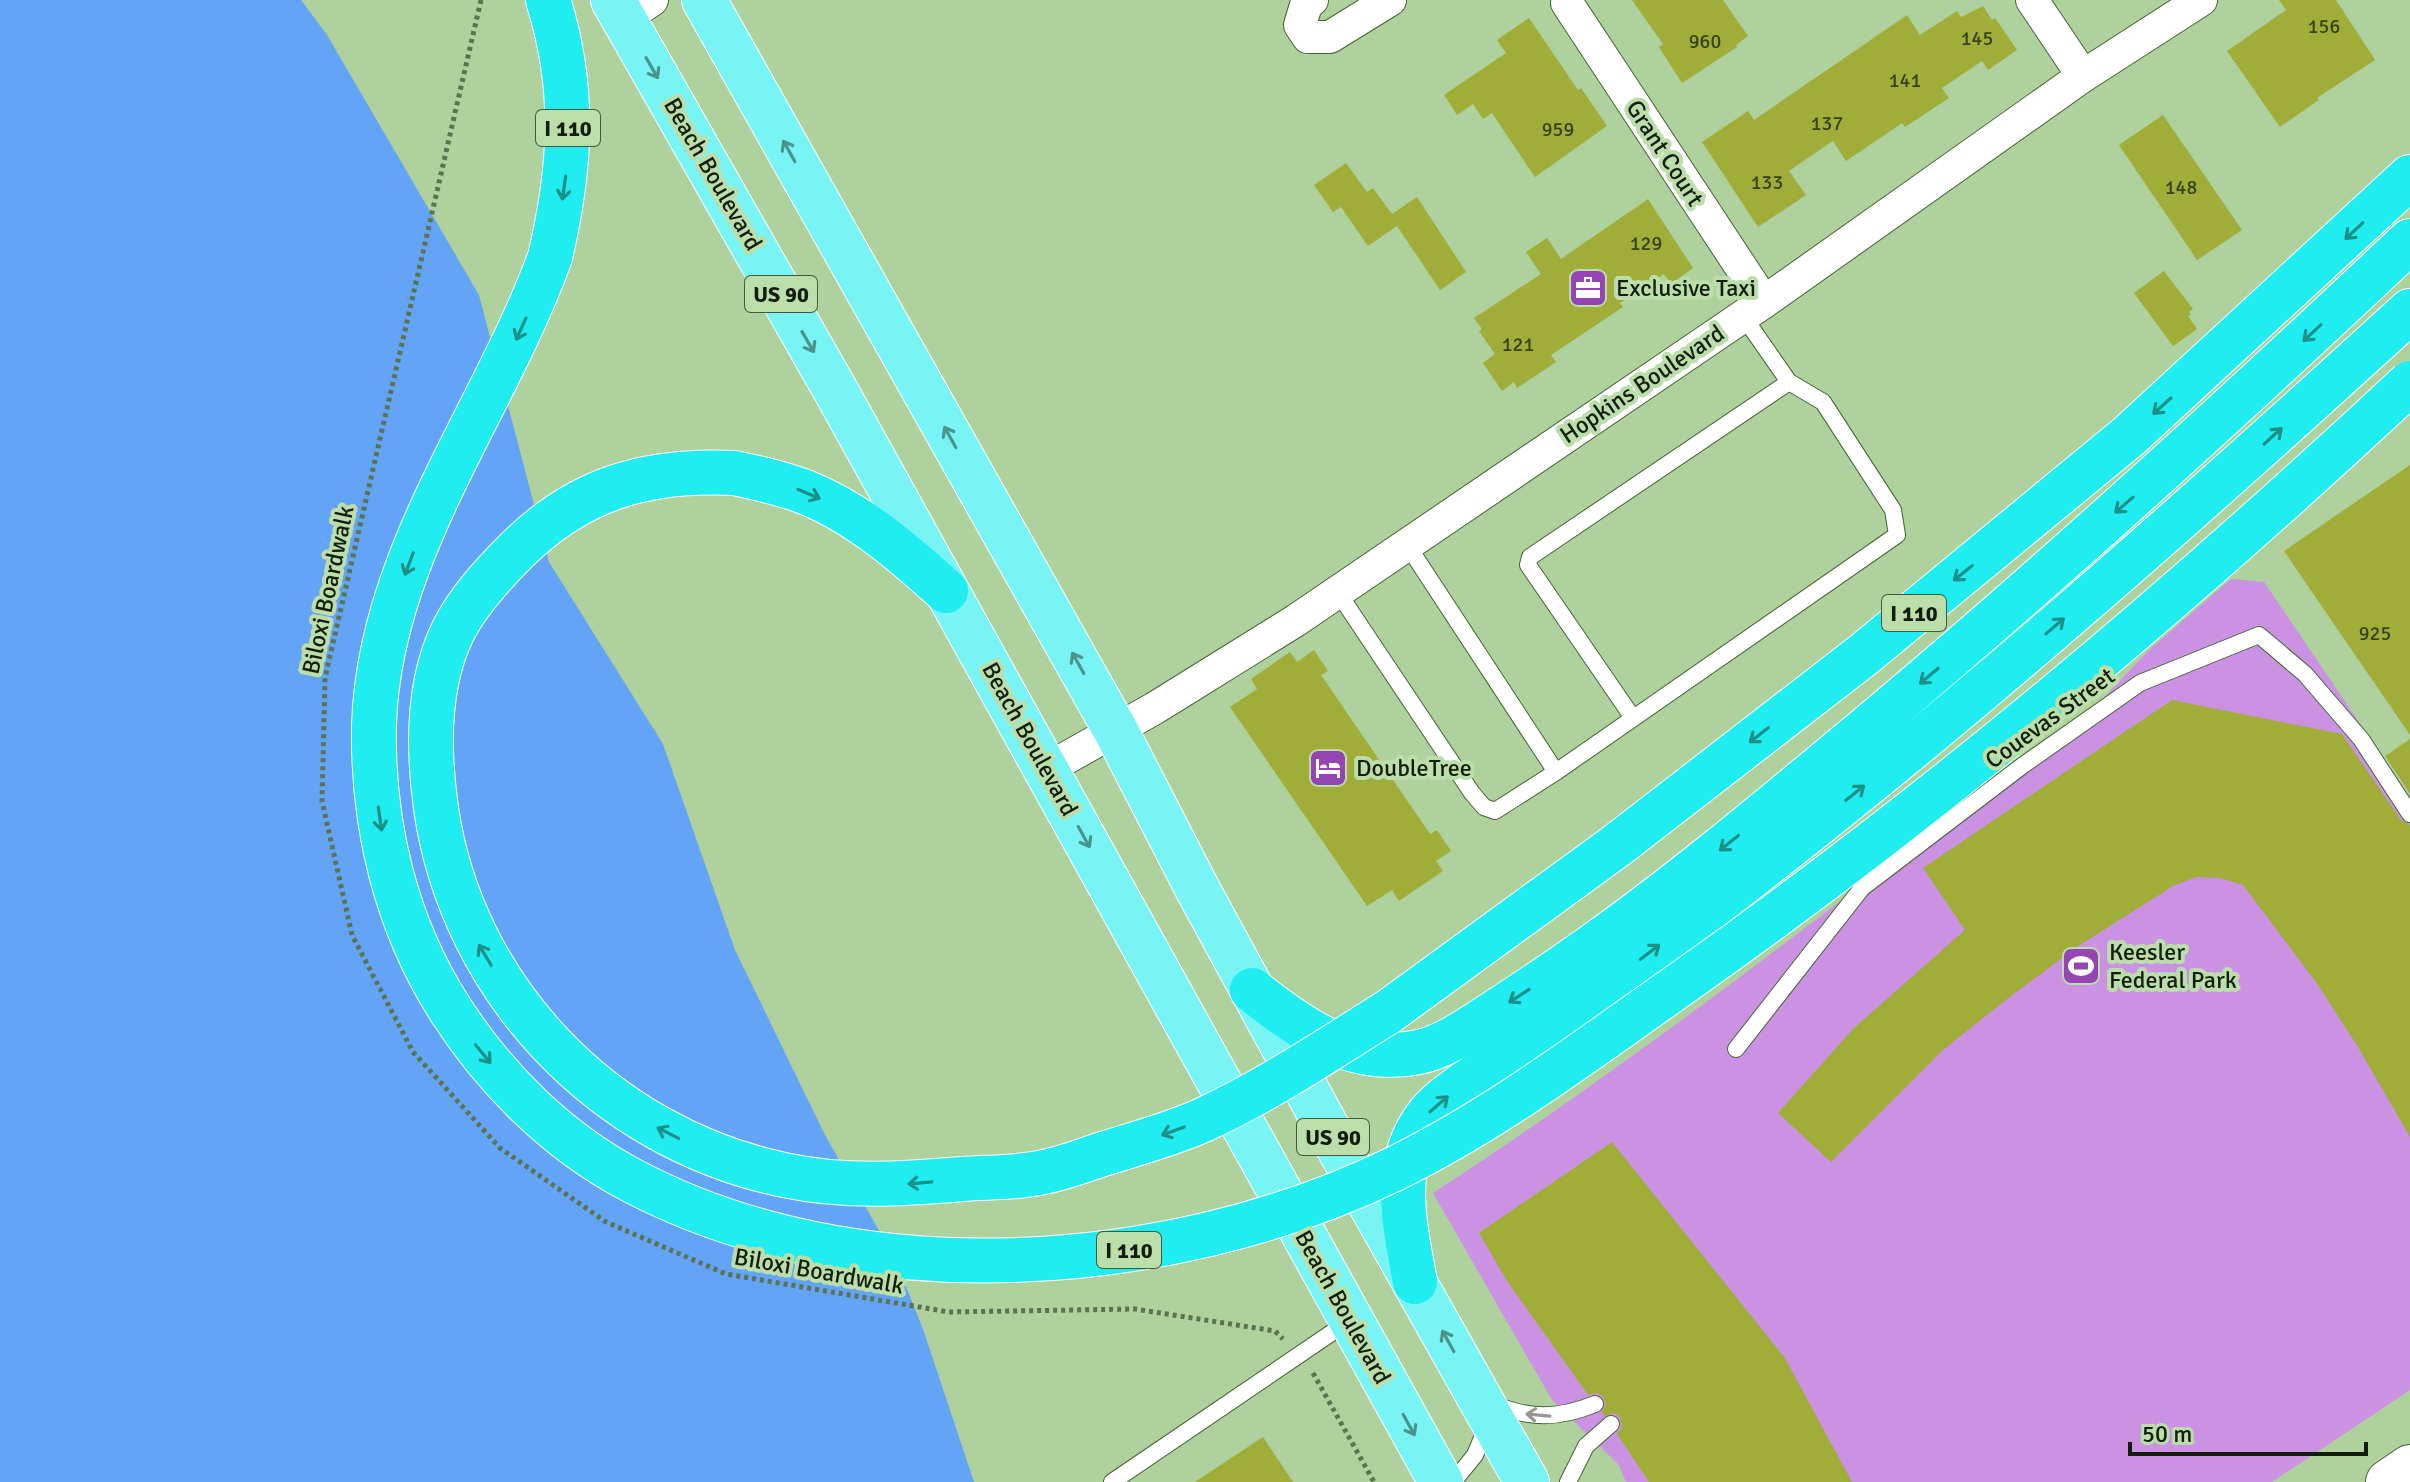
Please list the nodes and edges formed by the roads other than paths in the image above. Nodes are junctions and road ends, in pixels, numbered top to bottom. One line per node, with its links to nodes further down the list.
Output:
1 (548, 0): 15 (highway, I 110, one-way to 15, bridge)
2 (704, 0): 20 (main road, US 90, one-way to 2)
3 (1312, 0): 4 (street)
4 (1390, 0)
5 (2032, 0): 9 (street)
6 (2201, 0): 9 (street, Hopkins Boulevard)
7 (1567, 3): 12 (street, Grant Court)
8 (630, 6): 17 (main road, Beach Boulevard / US 90, one-way to 17)
9 (2083, 76): 12 (street, Hopkins Boulevard)
10 (2410, 177): 17 (highway, I 110, one-way to 17, bridge)
11 (2410, 241): 24 (highway, one-way to 24)
12 (1754, 309): 14 (lane); 16 (street, Hopkins Boulevard)
13 (2410, 311): 26 (highway, one-way to 13)
14 (1789, 382): 19 (lane); 19 (lane)
15 (2410, 383)
16 (1406, 543): 18 (street, Hopkins Boulevard); 22 (lane)
17 (946, 591): 21 (main road, Beach Boulevard / US 90)
18 (1337, 591): 20 (street, Hopkins Boulevard); 22 (lane)
19 (1633, 718): 22 (lane)
20 (1116, 731): 21 (street, Hopkins Boulevard); 24 (main road, US 90)
21 (1047, 769): 27 (main road, Beach Boulevard / US 90, one-way to 27)
22 (1556, 772)
23 (2410, 814): 25 (lane, Couevas Street)
24 (1252, 990): 26 (main road, US 90)
25 (1736, 1049)
26 (1415, 1282): 29 (main road, US 90, one-way to 26)
27 (1350, 1320): 32 (lane); 33 (main road, Beach Boulevard / US 90, one-way to 33)
28 (1595, 1404): 29 (lane, one-way to 29)
29 (1485, 1406): 34 (lane); 35 (main road, US 90)
30 (1611, 1424): 36 (lane)
31 (2410, 1467): 37 (main road)
32 (1112, 1482)
33 (1441, 1482)
34 (1453, 1482)
35 (1527, 1482)
36 (1568, 1482)
37 (2388, 1482)

